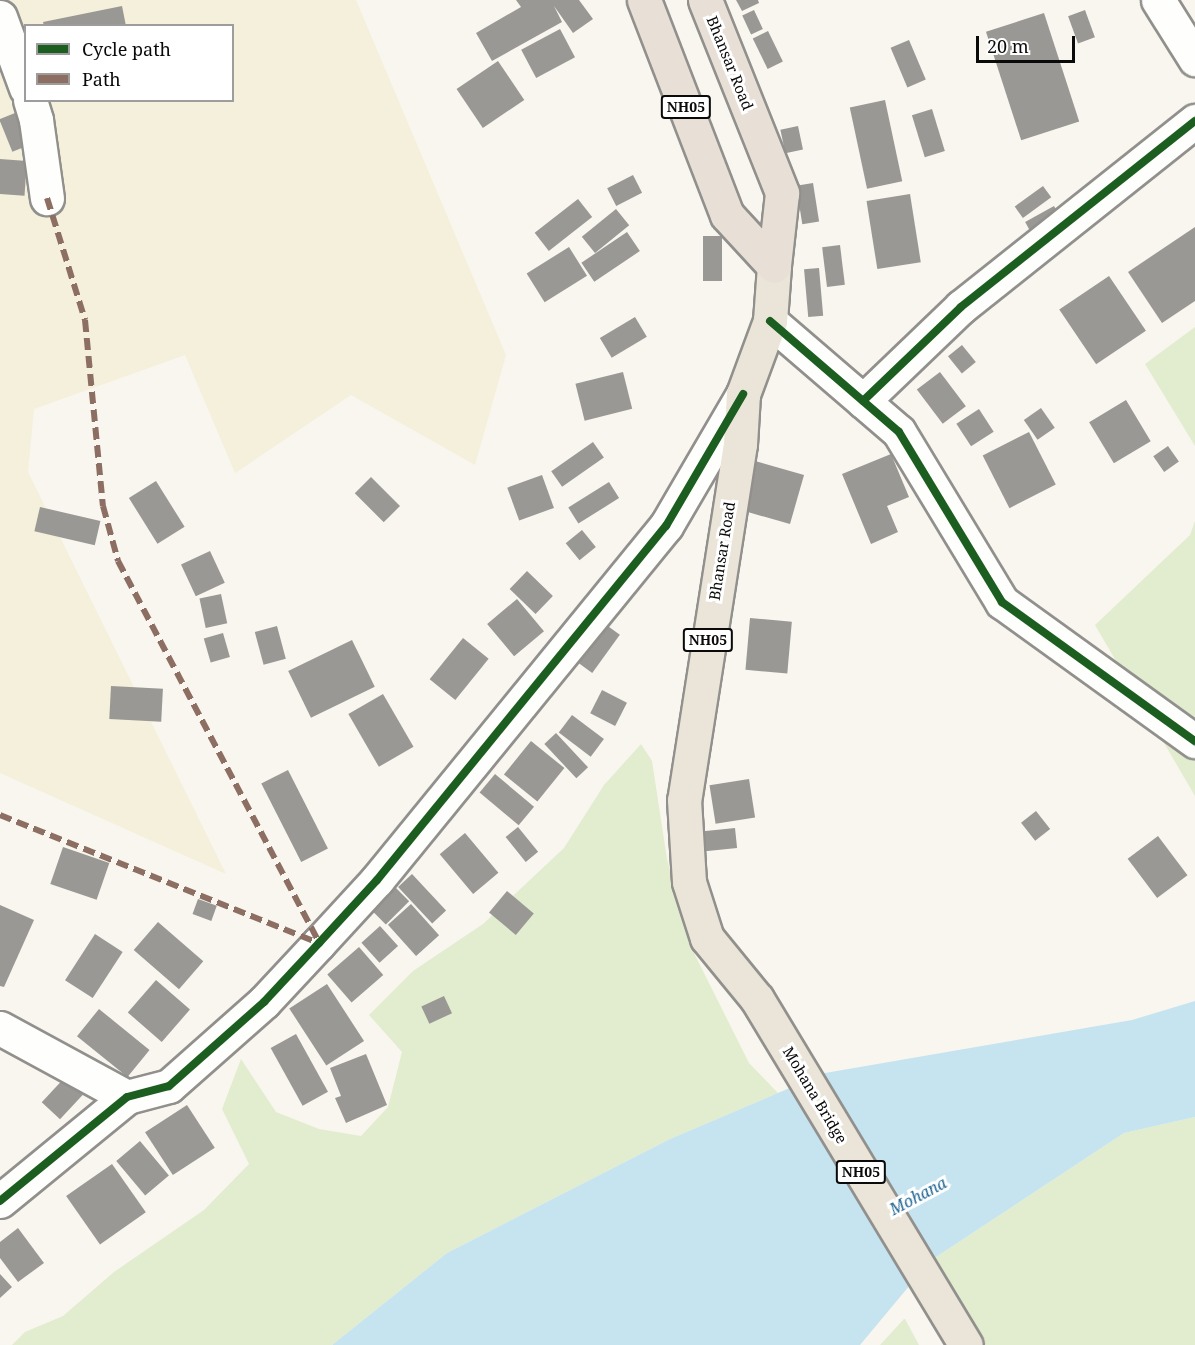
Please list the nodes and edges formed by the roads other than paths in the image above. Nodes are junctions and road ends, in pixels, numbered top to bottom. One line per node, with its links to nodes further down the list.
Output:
1 (644, 0): 10 (highway, NH05)
2 (705, 0): 10 (highway, Bhansar Road / NH05)
3 (1158, 0): 5 (street)
4 (0, 17): 6 (street)
5 (1195, 59)
6 (24, 83)
7 (31, 102): 9 (street)
8 (1195, 121): 13 (street)
9 (47, 198)
10 (774, 266): 11 (main road, Bhansar Road / NH05)
11 (770, 321): 12 (main road, Bhansar Road / NH05); 13 (street)
12 (742, 394): 15 (main road, Bhansar Road / NH05); 17 (street)
13 (863, 401): 14 (street)
14 (1195, 741)
15 (757, 999): 19 (main road, Mohana Bridge / NH05)
16 (0, 1028): 17 (street)
17 (127, 1097): 18 (street)
18 (0, 1202)
19 (966, 1345)

